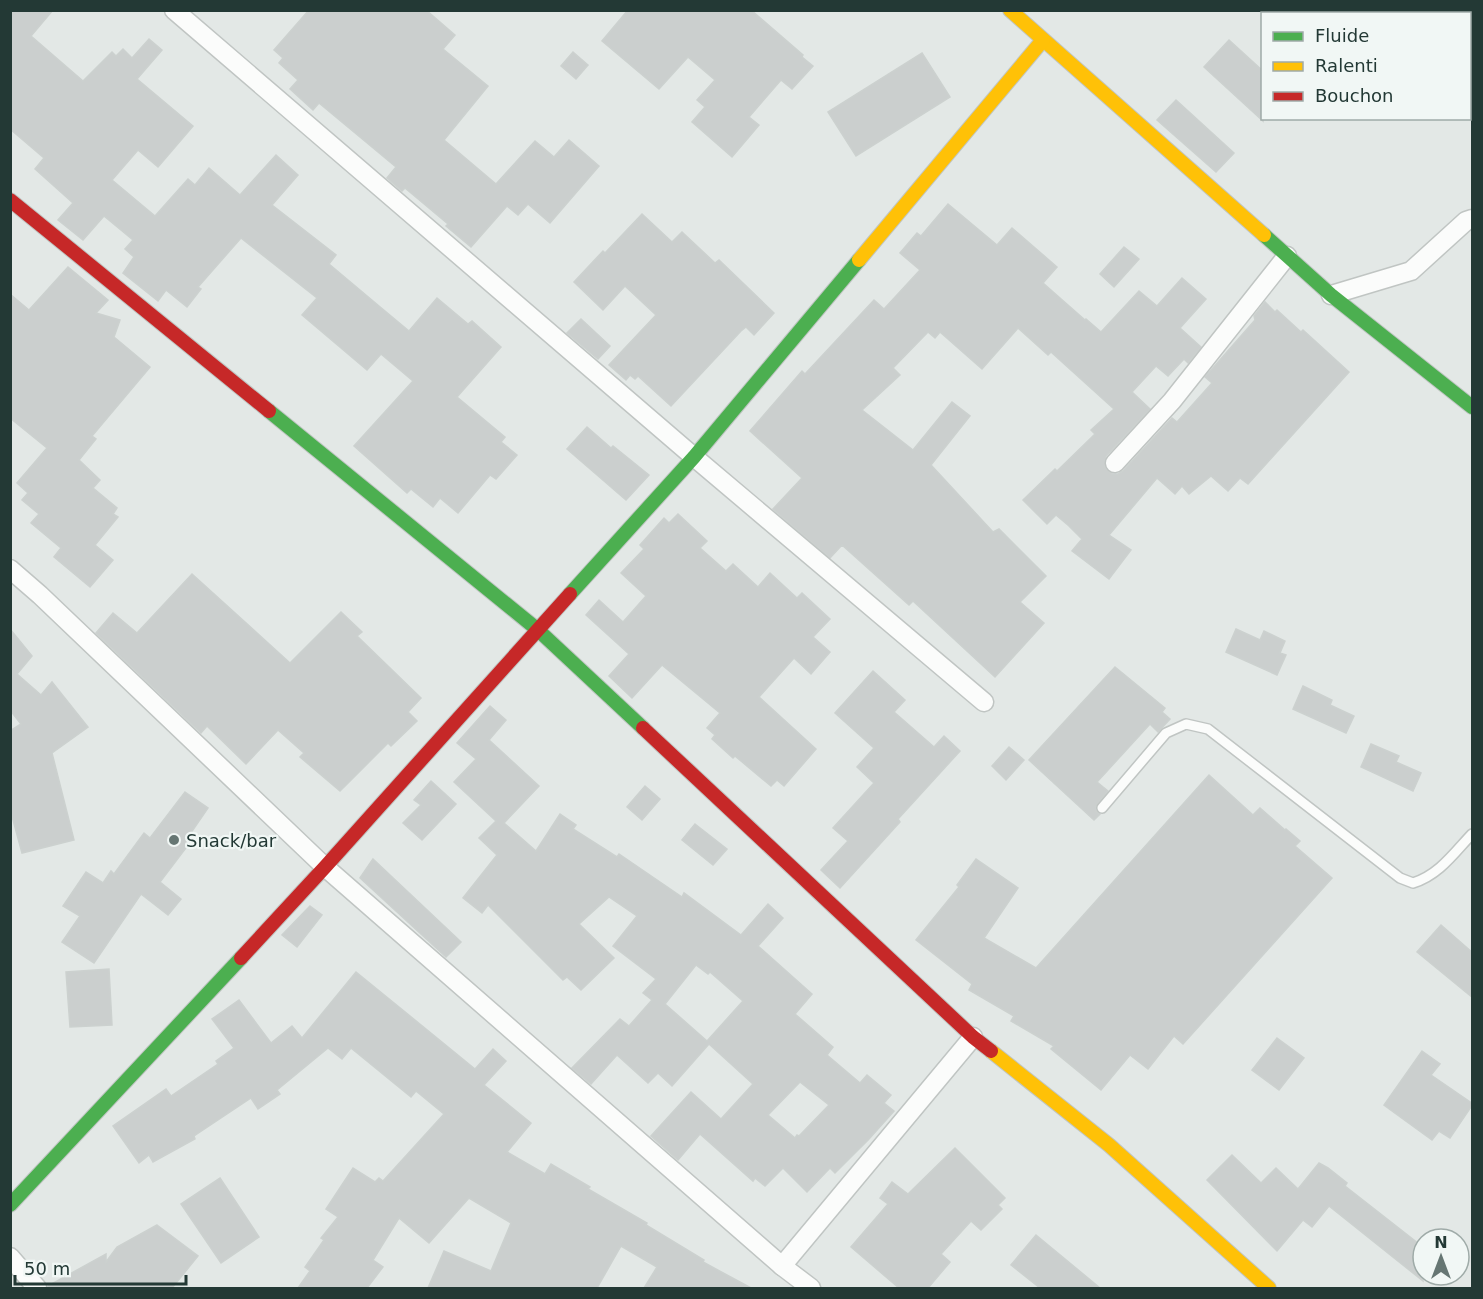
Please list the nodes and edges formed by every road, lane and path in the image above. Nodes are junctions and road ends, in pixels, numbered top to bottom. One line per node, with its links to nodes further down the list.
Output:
1 (174, 10): 9 (street)
2 (1010, 10): 3 (street)
3 (1043, 40): 6 (street); 9 (street)
4 (10, 200): 12 (street)
5 (1473, 219): 7 (street)
6 (1287, 256): 7 (street); 10 (street)
7 (1331, 295): 8 (street)
8 (1473, 407)
9 (694, 457): 12 (street); 13 (street)
10 (1115, 463)
11 (10, 569): 16 (street)
12 (538, 630): 16 (street); 17 (street)
13 (984, 702)
14 (1102, 808): 15 (lane)
15 (1473, 834)
16 (325, 867): 18 (street); 20 (street)
17 (973, 1037): 20 (street); 23 (street)
18 (10, 1205)
19 (10, 1257): 21 (street)
20 (782, 1266): 22 (street)
21 (37, 1288)
22 (811, 1288)
23 (1269, 1288)

